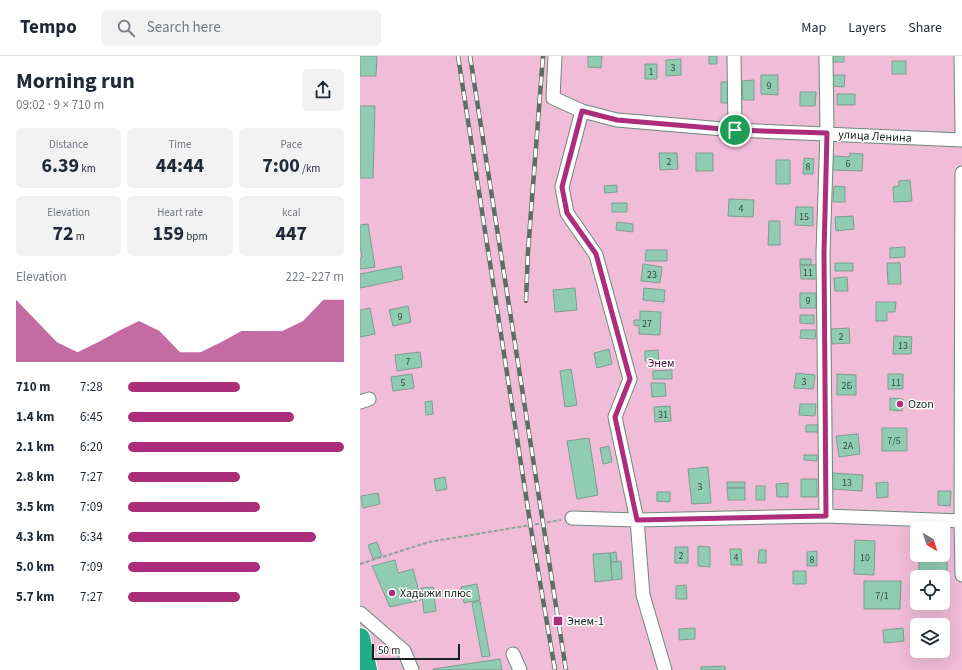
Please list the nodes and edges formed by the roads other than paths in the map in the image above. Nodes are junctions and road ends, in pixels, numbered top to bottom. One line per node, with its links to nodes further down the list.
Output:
1 (555, 56): 5 (street, улица Ленина)
2 (734, 56): 6 (street)
3 (826, 56): 7 (street)
4 (961, 56): 8 (street)
5 (582, 111): 6 (street, улица Ленина); 13 (street)
6 (735, 130): 7 (street, улица Ленина)
7 (827, 133): 9 (street, улица Ленина); 11 (street)
8 (962, 133)
9 (962, 140)
10 (962, 173): 14 (street)
11 (826, 516): 13 (street); 14 (street)
12 (572, 518): 13 (street)
13 (637, 520): 20 (street)
14 (961, 521): 15 (street)
15 (962, 575)
16 (360, 613): 18 (street)
17 (514, 654): 19 (street)
18 (412, 670)
19 (520, 670)
20 (665, 670)

